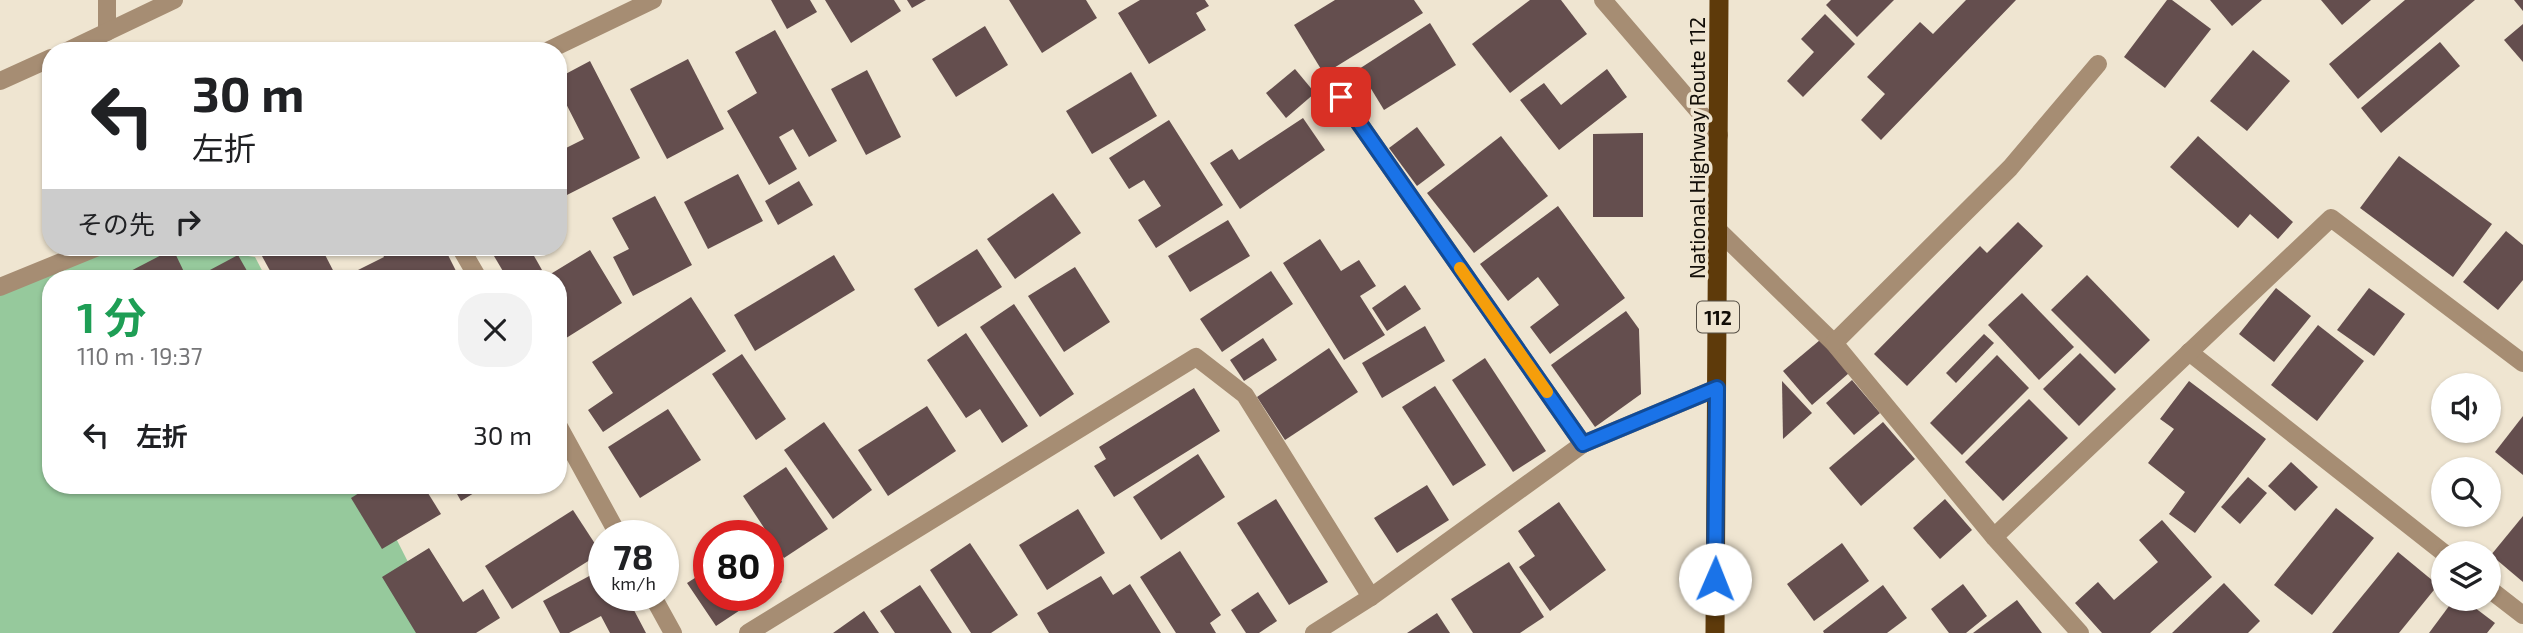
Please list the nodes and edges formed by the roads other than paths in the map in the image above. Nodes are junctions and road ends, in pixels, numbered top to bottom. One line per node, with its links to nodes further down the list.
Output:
1 (107, 0): 7 (street)
2 (174, 0): 7 (street)
3 (653, 0): 6 (street)
4 (1604, 0): 14 (street)
5 (1719, 0): 14 (highway, National Highway Route 112 / 112)
6 (634, 4): 9 (street)
7 (107, 33): 8 (street)
8 (87, 42)
9 (564, 42)
10 (42, 62): 12 (street)
11 (2098, 64): 18 (street)
12 (0, 81)
13 (1341, 97): 23 (street)
14 (1719, 135): 15 (highway, National Highway Route 112 / 112)
15 (1720, 232): 18 (street); 21 (highway, National Highway Route 112 / 112)
16 (76, 256): 17 (street)
17 (0, 287)
18 (1834, 343): 25 (street)
19 (2189, 352): 20 (street); 25 (street); 26 (street)
20 (2523, 363)
21 (1717, 388): 23 (street); 34 (highway, National Highway Route 112 / 112)
22 (567, 441): 24 (street)
23 (1583, 444): 27 (street)
24 (611, 520)
25 (1994, 537): 35 (street)
26 (2431, 543)
27 (1371, 597): 32 (street); 33 (street)
28 (2501, 598): 30 (street)
29 (661, 611): 31 (street)
30 (2523, 615)
31 (673, 633)
32 (748, 633)
33 (1314, 633)
34 (1715, 633)
35 (2080, 633)

